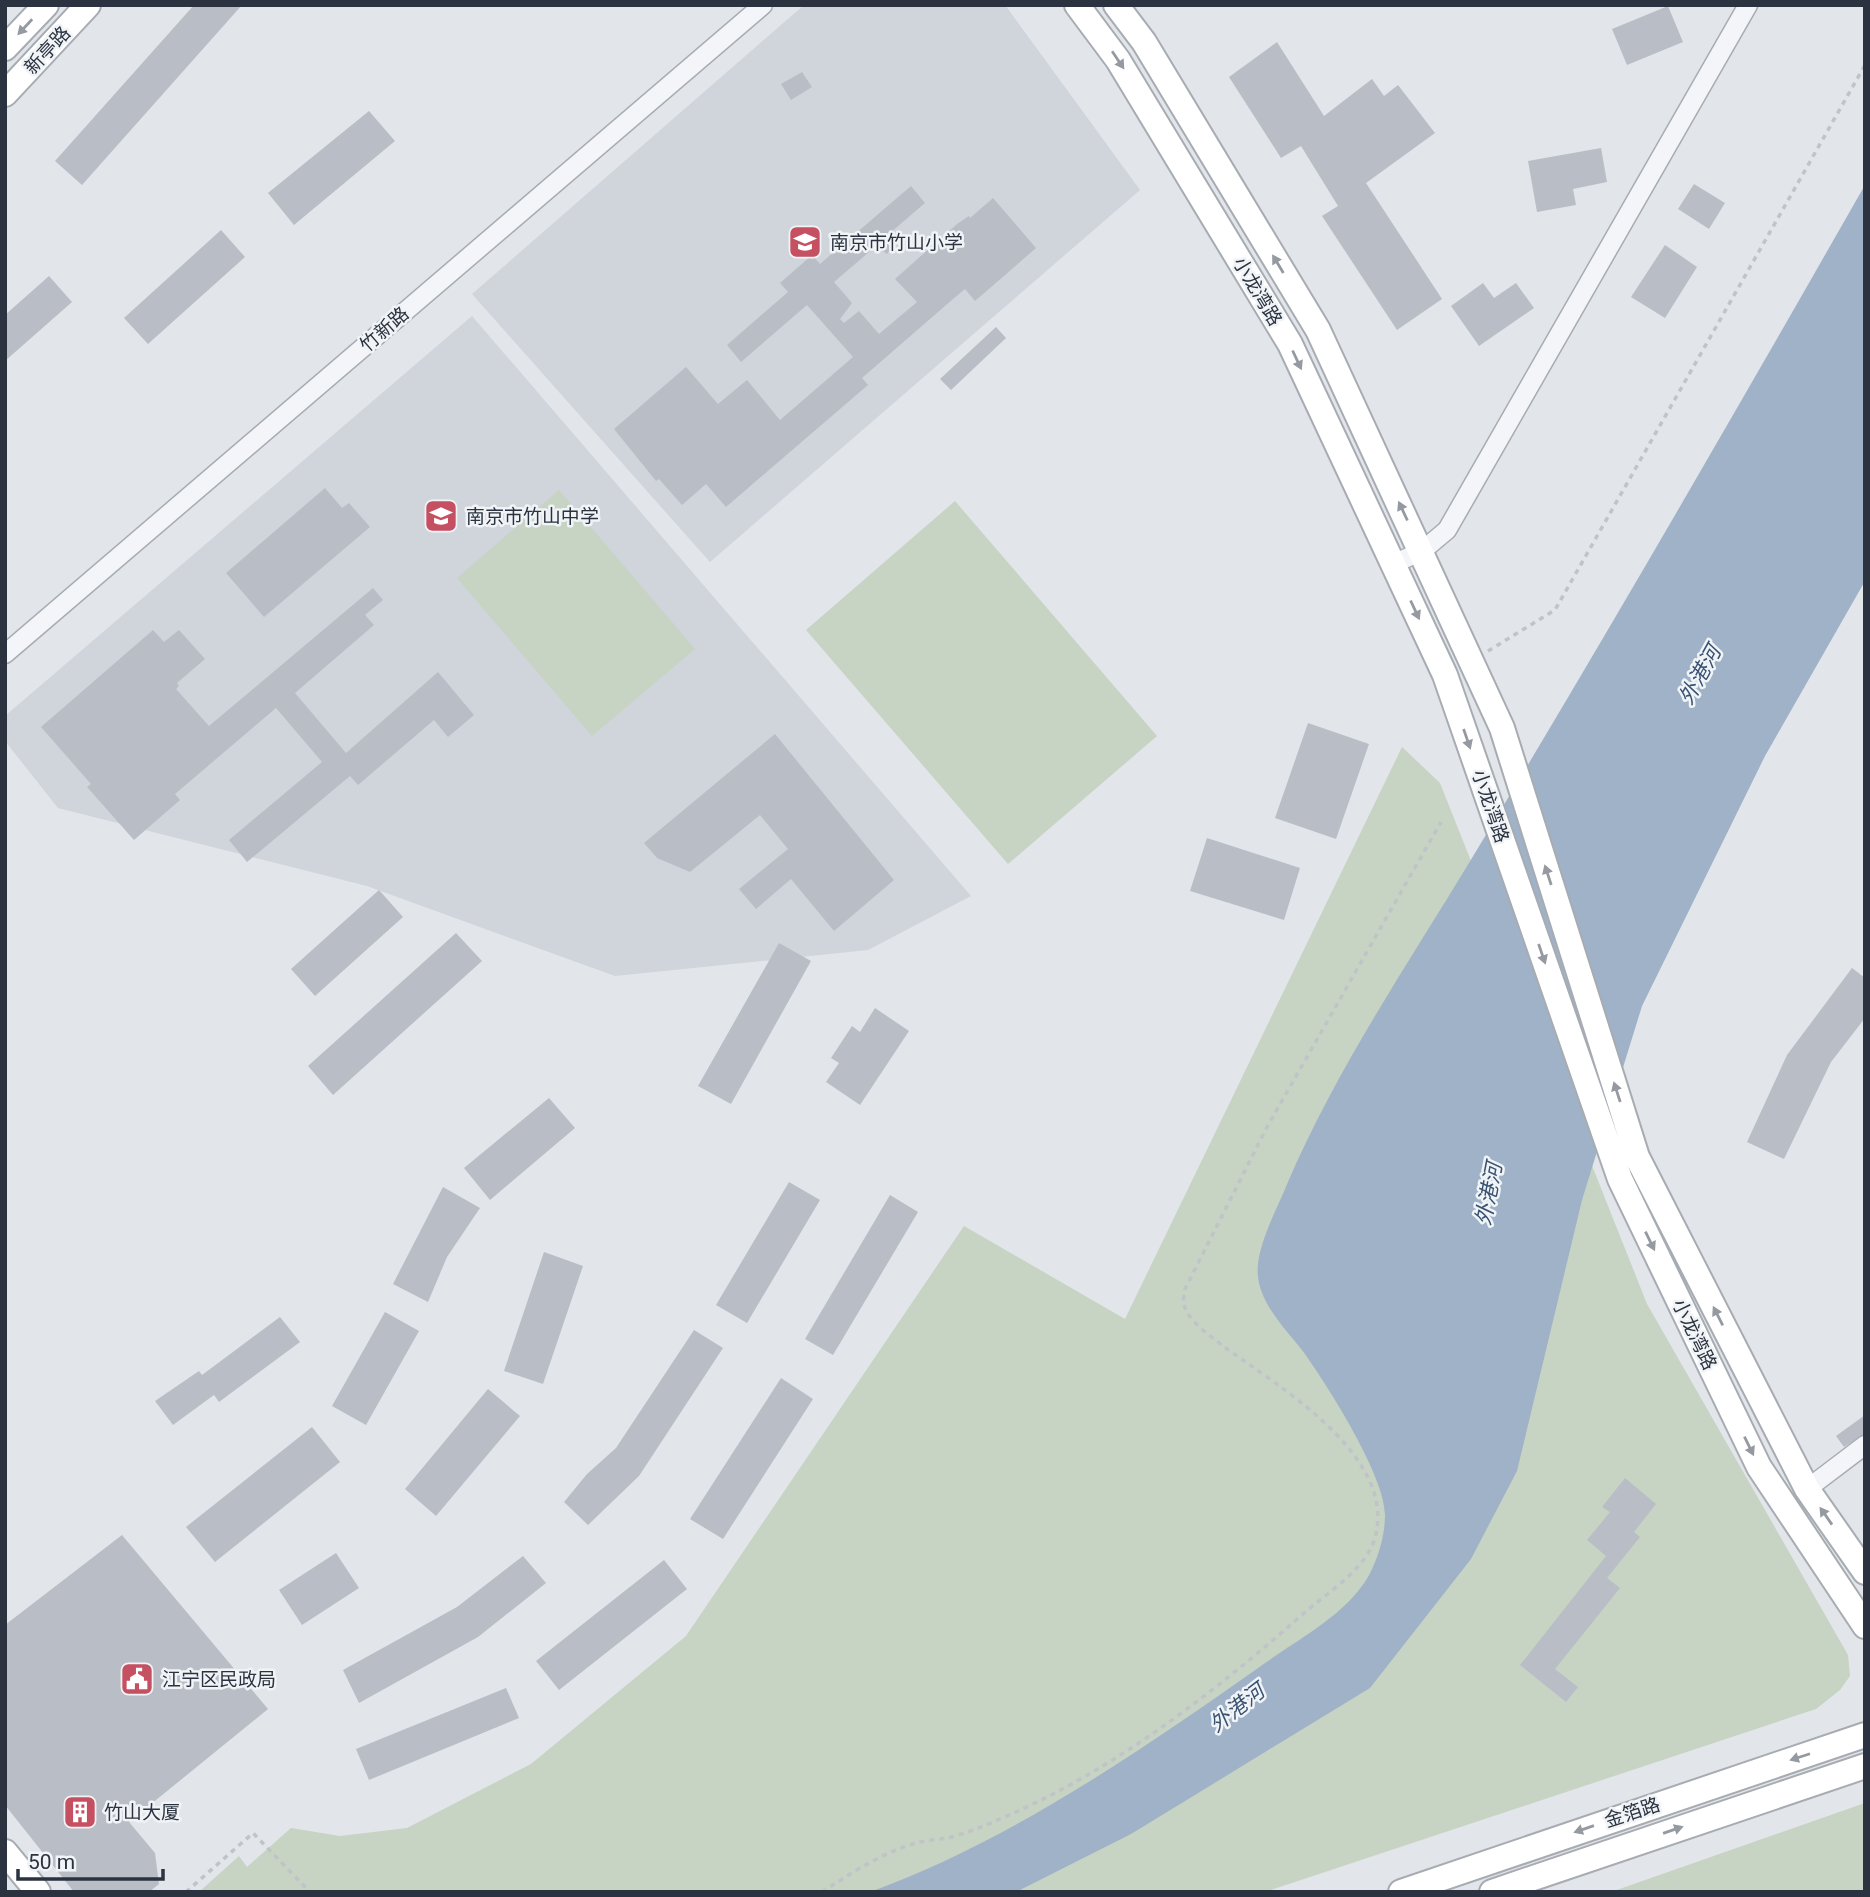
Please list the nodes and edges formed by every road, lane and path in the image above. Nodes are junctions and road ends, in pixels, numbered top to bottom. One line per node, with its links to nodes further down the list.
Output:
1 (46, 5): 7 (main road, 新亭路, one-way to 7)
2 (88, 5): 9 (main road, 新亭路)
3 (763, 5): 12 (street, 竹新路)
4 (1077, 5): 11 (main road, 小龙湾路, one-way to 11)
5 (1116, 5): 10 (main road, 小龙湾路, one-way to 5)
6 (1748, 5): 10 (street)
7 (5, 48)
8 (1865, 65): 13 (path)
9 (5, 94)
10 (1422, 551): 11 (street); 13 (main road, 小龙湾路)
11 (1393, 564): 18 (main road, 小龙湾路, one-way to 18)
12 (5, 654)
13 (1473, 661): 16 (main road, 小龙湾路, one-way to 13)
14 (1441, 822): 25 (path)
15 (1865, 1445): 16 (street)
16 (1807, 1489): 17 (main road, 小龙湾路, one-way to 16)
17 (1865, 1572)
18 (1865, 1626)
19 (1865, 1735): 26 (main road, 金箔路, one-way to 26)
20 (1865, 1766): 27 (main road, 金箔路, one-way to 20)
21 (5, 1853): 22 (main road)
22 (38, 1892)
23 (186, 1892): 24 (path)
24 (310, 1892)
25 (822, 1892)
26 (1401, 1892)
27 (1492, 1892)

